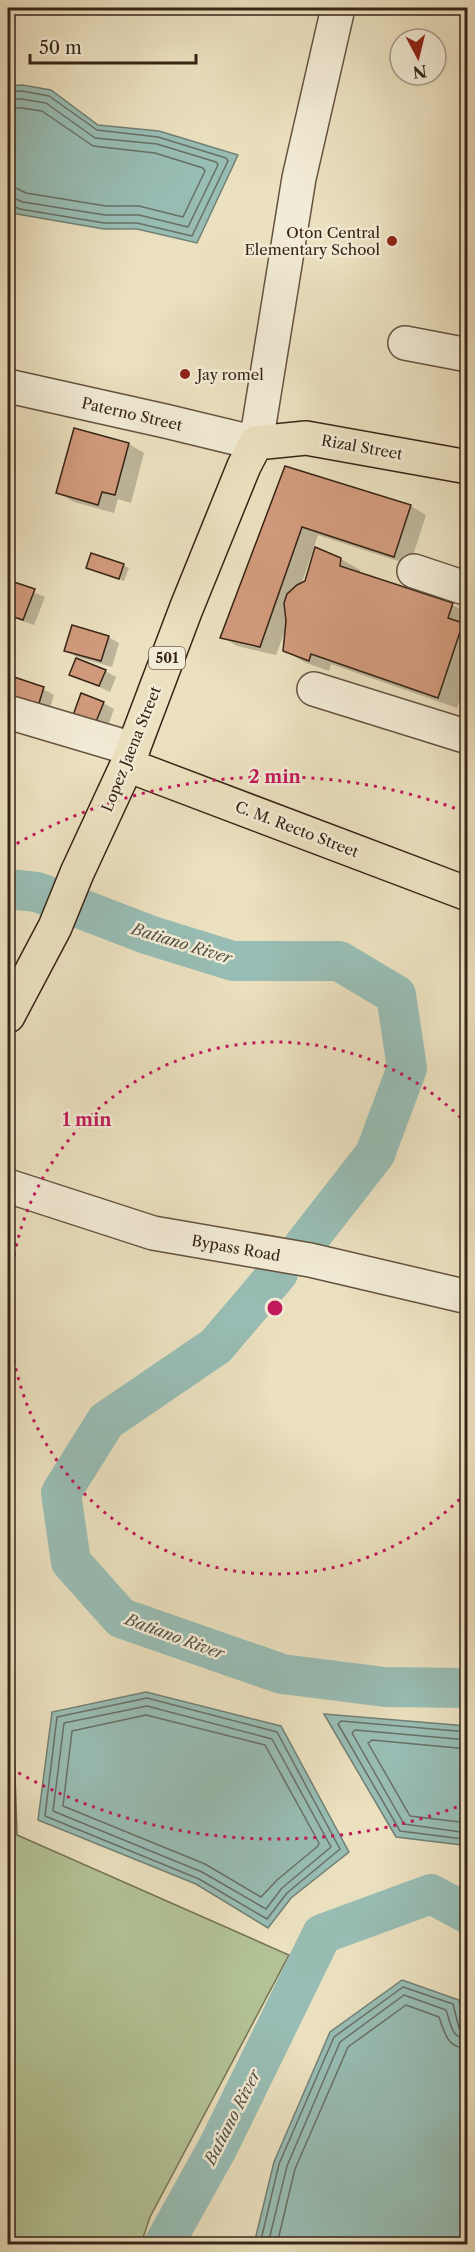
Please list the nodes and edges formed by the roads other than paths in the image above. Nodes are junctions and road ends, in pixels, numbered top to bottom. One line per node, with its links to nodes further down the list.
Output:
1 (338, 8): 5 (street)
2 (405, 343): 3 (street)
3 (468, 355)
4 (8, 386): 5 (street, Paterno Street)
5 (256, 443): 6 (main road, Rizal Street); 12 (main road, Lopez Jaena Street / 501)
6 (468, 467)
7 (414, 571): 8 (street)
8 (468, 590)
9 (314, 689): 11 (street)
10 (8, 712): 12 (street)
11 (468, 737)
12 (130, 757): 13 (main road, C. M. Recto Street); 14 (main road, Lopez Jaena Street / 501)
13 (468, 894)
14 (8, 1016)
15 (8, 1186): 16 (street, Bypass Road)
16 (468, 1297)

